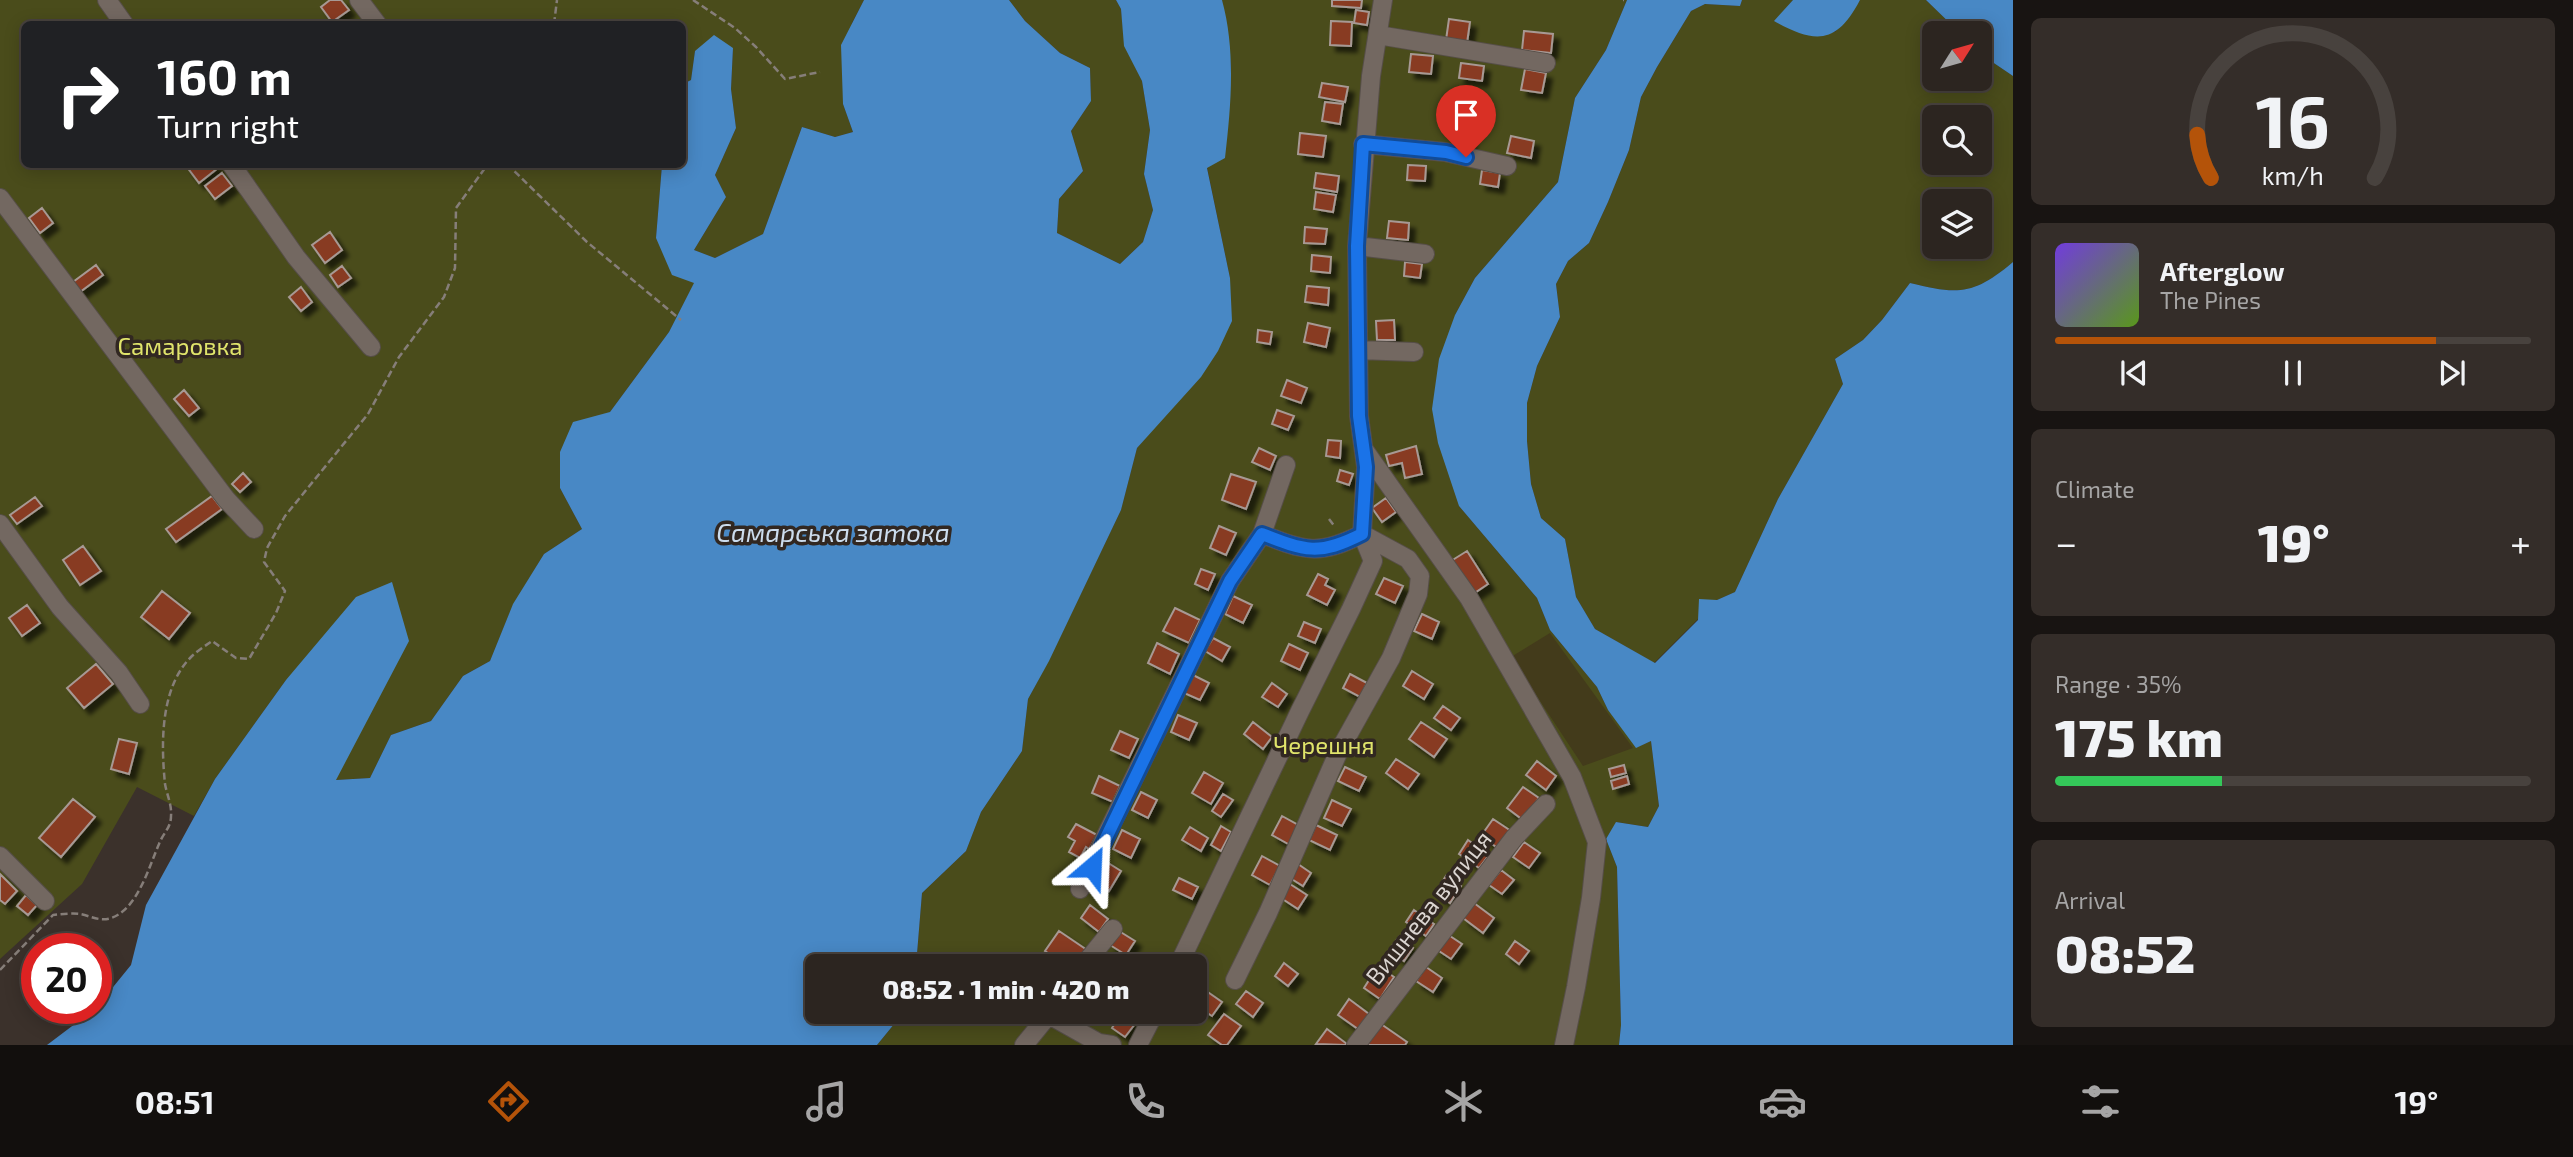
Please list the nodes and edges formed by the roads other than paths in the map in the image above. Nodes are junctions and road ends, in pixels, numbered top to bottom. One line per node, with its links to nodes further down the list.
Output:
1 (107, 0): 4 (street)
2 (359, 0): 5 (street)
3 (1383, 0): 6 (street)
4 (122, 21)
5 (375, 21)
6 (1378, 35): 7 (street); 8 (street)
7 (1546, 63)
8 (1363, 144): 9 (street); 12 (street)
9 (1507, 166)
10 (234, 168): 14 (street)
11 (0, 198): 20 (street)
12 (1357, 246): 13 (street); 15 (street)
13 (1425, 254)
14 (371, 347)
15 (1359, 349): 16 (street); 17 (street)
16 (1414, 352)
17 (1363, 448): 22 (street); 35 (street)
18 (1286, 465): 21 (street)
19 (0, 524): 23 (street)
20 (254, 529)
21 (1262, 534): 22 (street); 26 (street)
22 (1362, 534): 30 (street); 31 (street)
23 (140, 704)
24 (1546, 804): 39 (street, Вишнева вулиця)
25 (0, 856): 27 (street)
26 (1080, 889)
27 (45, 901)
28 (1113, 929): 29 (street)
29 (1093, 954)
30 (1184, 954)
31 (1235, 980)
32 (1041, 1024): 36 (street)
33 (1068, 1024): 37 (street)
34 (1149, 1024): 38 (street)
35 (1559, 1043)
36 (1024, 1045)
37 (1112, 1045)
38 (1138, 1045)
39 (1356, 1045)

